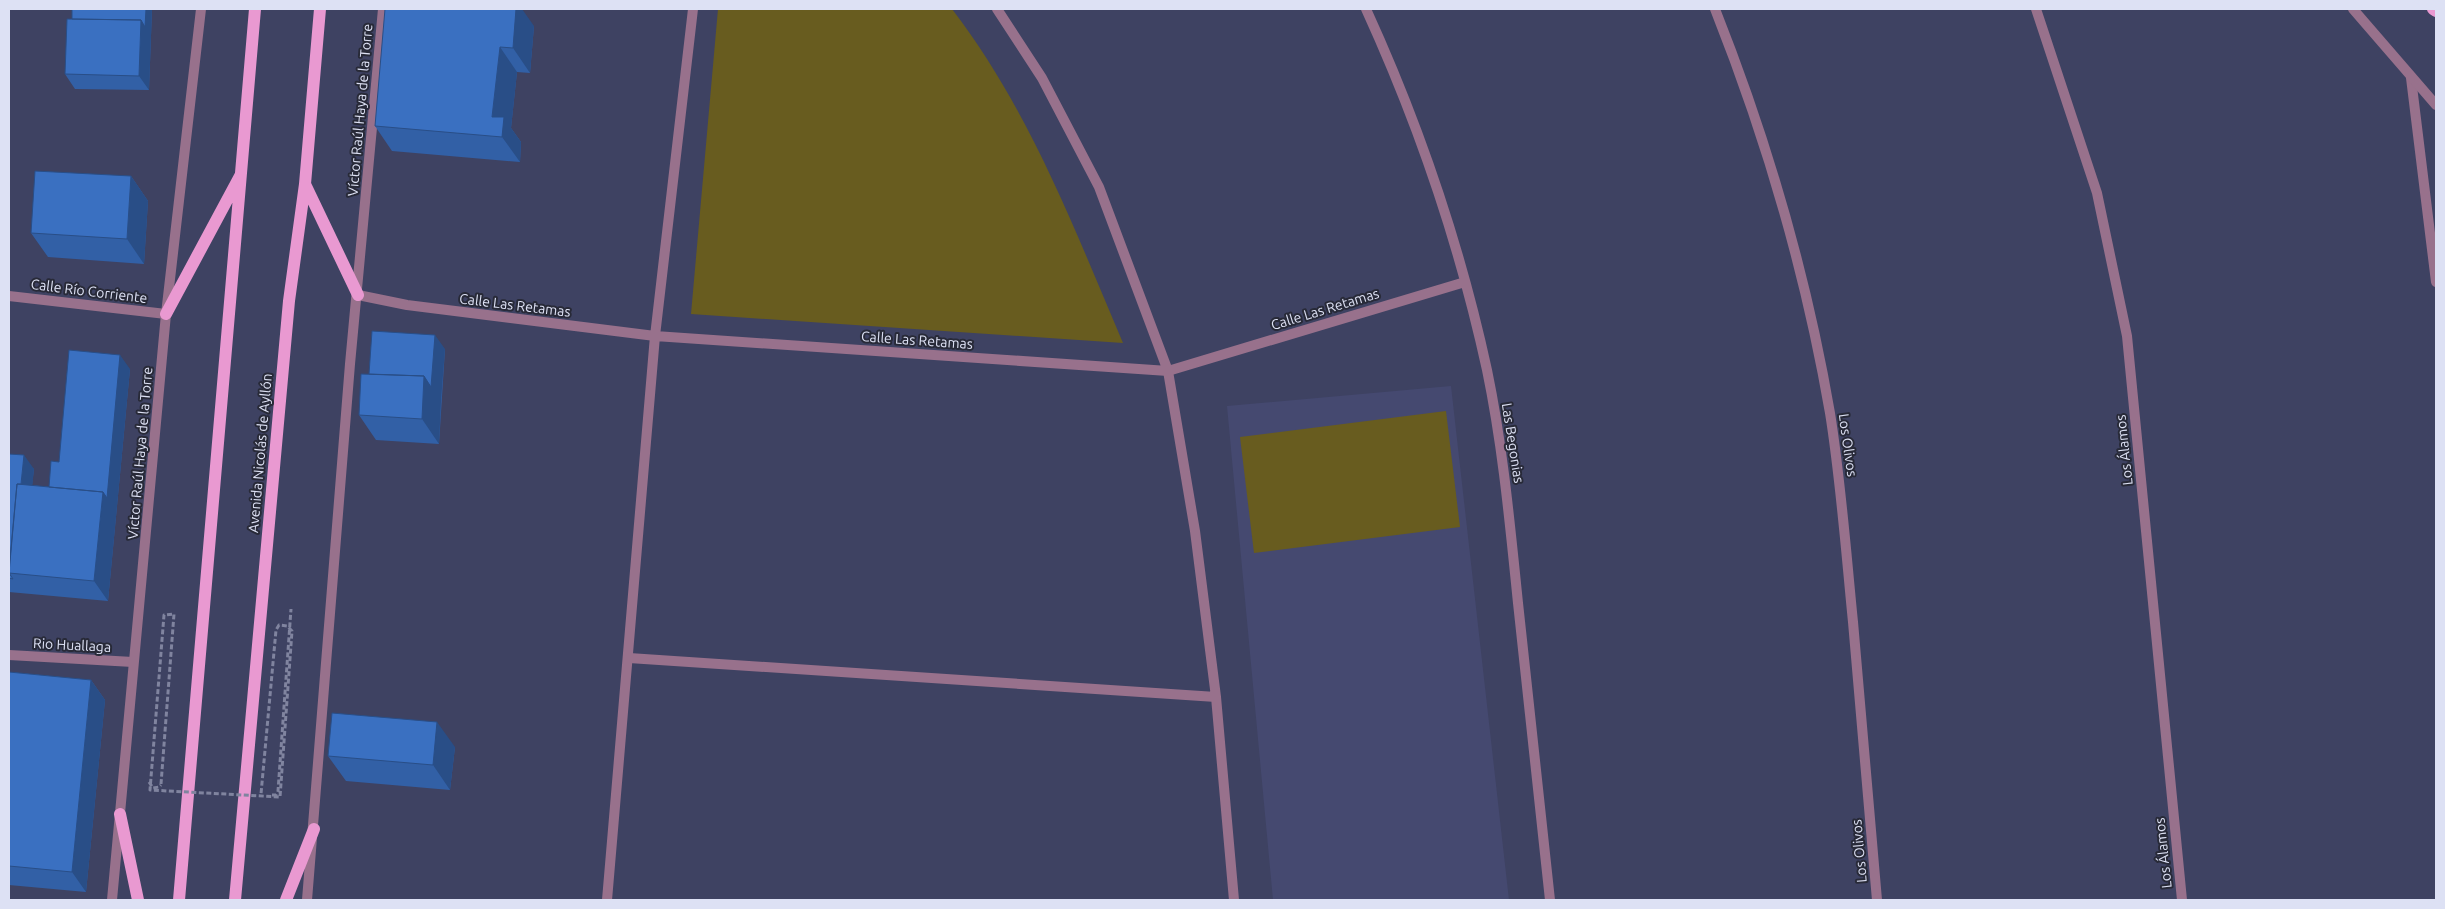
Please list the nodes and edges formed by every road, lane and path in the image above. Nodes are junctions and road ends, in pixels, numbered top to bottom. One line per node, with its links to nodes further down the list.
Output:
1 (201, 9): 22 (street, Víctor Raúl Haya de la Torre)
2 (255, 9): 15 (main road)
3 (320, 9): 16 (main road, Avenida Nicolás de Ayllón)
4 (383, 9): 20 (street, Víctor Raúl Haya de la Torre)
5 (692, 9): 23 (street)
6 (997, 9): 24 (street)
7 (1366, 9): 18 (street, Las Begonias)
8 (1715, 9): 42 (street, Los Olivos)
9 (2036, 9): 43 (street, Los Álamos)
10 (2353, 9): 13 (street)
11 (2434, 9): 12 (main road)
12 (2436, 11)
13 (2411, 78): 14 (street); 17 (street)
14 (2436, 105)
15 (243, 171): 22 (main road); 35 (main road)
16 (305, 184): 20 (main road); 36 (main road, Avenida Nicolás de Ayllón)
17 (2436, 276): 19 (street)
18 (1465, 282): 24 (street, Calle Las Retamas); 41 (street, Las Begonias)
19 (2436, 282)
20 (358, 295): 23 (street, Calle Las Retamas); 32 (street, Víctor Raúl Haya de la Torre)
21 (9, 296): 22 (street, Calle Río Corriente)
22 (166, 314): 28 (street, Víctor Raúl Haya de la Torre)
23 (655, 336): 24 (street, Calle Las Retamas); 27 (street)
24 (1168, 371): 29 (street)
25 (291, 609): 30 (path, bridge)
26 (9, 655): 28 (street, Rio Huallaga)
27 (629, 658): 29 (street); 39 (street)
28 (133, 662): 31 (street, Víctor Raúl Haya de la Torre)
29 (1216, 697): 40 (street)
30 (161, 784)
31 (120, 814): 33 (street, Víctor Raúl Haya de la Torre); 34 (main road)
32 (314, 829): 37 (main road); 38 (street, Víctor Raúl Haya de la Torre)
33 (112, 900)
34 (138, 900)
35 (179, 900)
36 (235, 900)
37 (286, 900)
38 (308, 900)
39 (607, 900)
40 (1234, 900)
41 (1550, 900)
42 (1877, 900)
43 (2182, 900)

